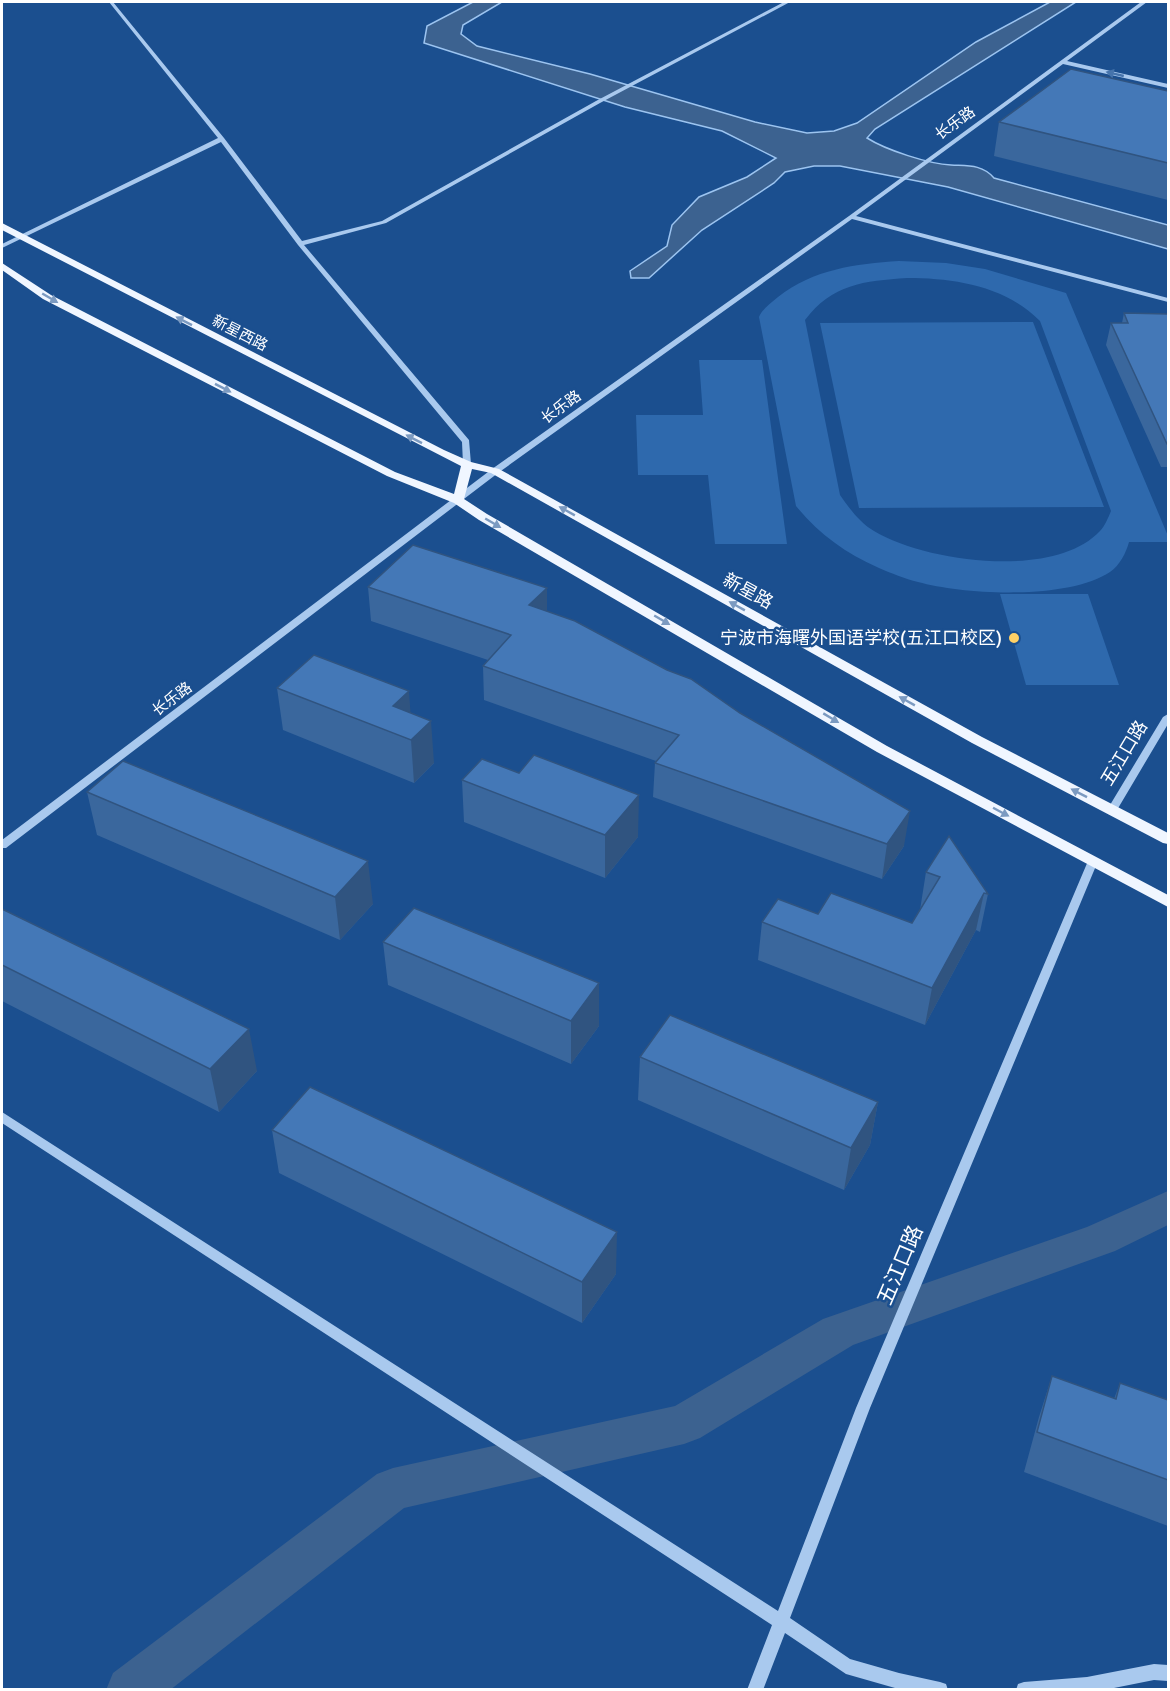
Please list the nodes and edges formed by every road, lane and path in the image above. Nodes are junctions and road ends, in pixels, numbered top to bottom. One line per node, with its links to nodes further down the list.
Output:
1 (111, 2): 8 (street)
2 (787, 2): 12 (street)
3 (1144, 2): 4 (street, 长乐路)
4 (1062, 62): 5 (street, 长乐路); 7 (street, one-way to 4)
5 (1049, 71): 6 (street); 9 (street, 长乐路)
6 (1060, 73)
7 (1168, 86)
8 (222, 139): 11 (street); 12 (street)
9 (851, 217): 15 (street); 17 (street, 长乐路)
10 (2, 226): 11 (main road, 新星西路)
11 (21, 237): 13 (street); 16 (main road, 新星西路, one-way to 11)
12 (300, 244): 16 (street)
13 (2, 246)
14 (2, 266): 18 (main road, one-way to 18)
15 (1168, 300)
16 (467, 464): 17 (main road, 新星路); 18 (main road)
17 (495, 471): 18 (street, 长乐路); 20 (main road, 新星路, one-way to 17)
18 (458, 500): 22 (street, 长乐路); 23 (main road, one-way to 23)
19 (1168, 717): 20 (street, 五江口路)
20 (1112, 810): 21 (main road, 新星路)
21 (1168, 839)
22 (2, 845)
23 (1093, 861): 24 (main road); 26 (street, 五江口路)
24 (1168, 902)
25 (2, 1117): 26 (street)
26 (782, 1622): 28 (street, 五江口路); 29 (street)
27 (1168, 1673): 30 (street)
28 (755, 1689)
29 (940, 1689)
30 (1024, 1689)

